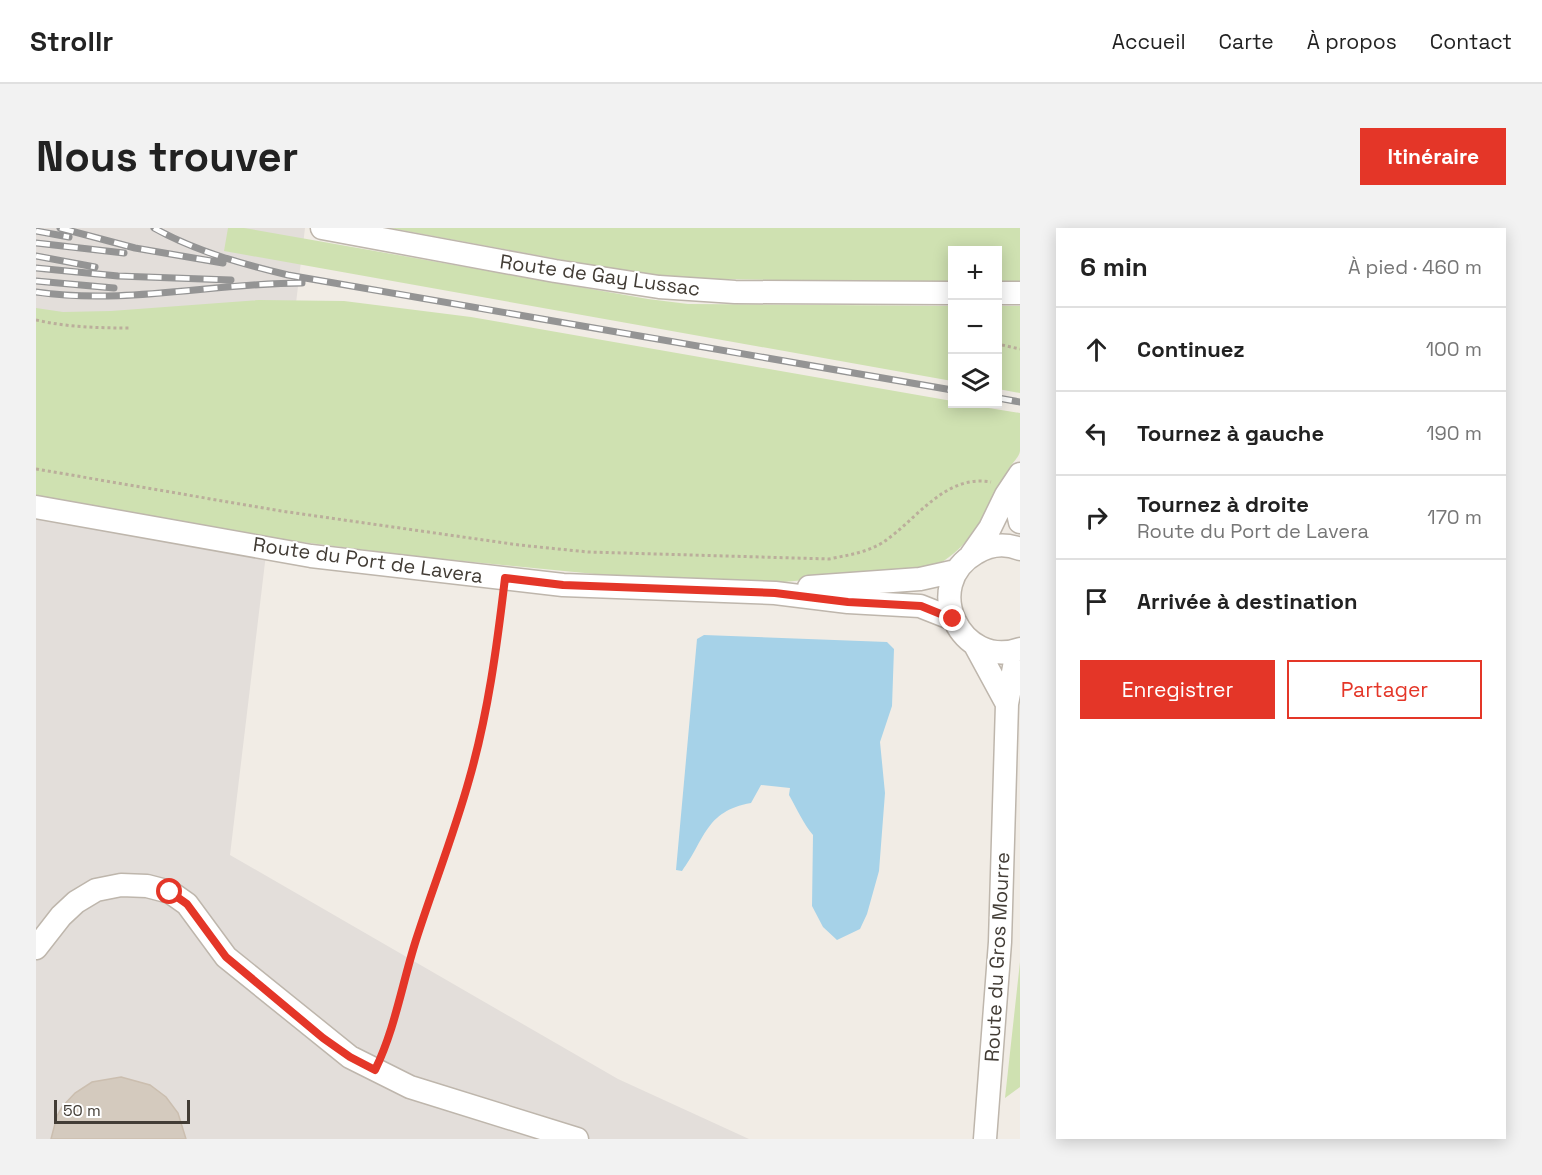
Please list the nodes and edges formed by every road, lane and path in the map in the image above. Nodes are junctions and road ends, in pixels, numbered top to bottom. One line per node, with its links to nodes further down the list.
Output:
1 (322, 228): 2 (street, Route de Gay Lussac)
2 (948, 293)
3 (1002, 293): 4 (street)
4 (1020, 293)
5 (36, 320): 6 (path)
6 (129, 328)
7 (1002, 345): 8 (path)
8 (1020, 349)
9 (36, 469): 10 (path)
10 (1016, 479): 12 (street); 14 (street)
11 (36, 507): 15 (street, Route du Port de Lavera)
12 (1020, 522)
13 (1020, 549): 14 (street, Route du Port de Lavera)
14 (963, 564): 16 (street, Route du Port de Lavera); 17 (street)
15 (505, 578): 16 (street, Route du Port de Lavera); 23 (path)
16 (775, 593): 17 (street, Route du Port de Lavera)
17 (953, 619): 18 (street)
18 (975, 645): 19 (street); 20 (street)
19 (1018, 650): 20 (street, Route du Gros Mourre)
20 (1007, 704): 21 (street, Route du Gros Mourre)
21 (1010, 942): 25 (street, Route du Gros Mourre)
22 (36, 948): 23 (street)
23 (375, 1070): 24 (street)
24 (577, 1139)
25 (986, 1139)

